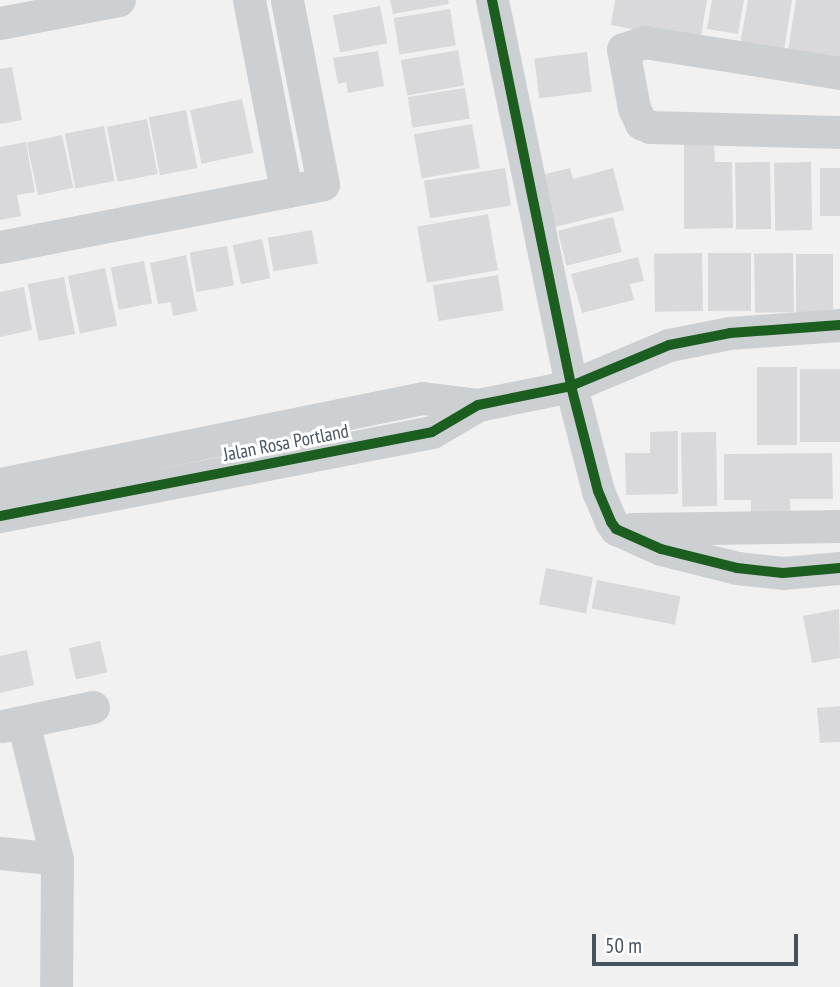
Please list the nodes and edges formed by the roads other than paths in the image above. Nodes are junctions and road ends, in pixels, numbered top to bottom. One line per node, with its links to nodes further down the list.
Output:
1 (119, 0): 5 (street)
2 (248, 0): 8 (street)
3 (287, 0): 8 (street)
4 (492, 0): 11 (street)
5 (0, 23)
6 (840, 73): 7 (street)
7 (840, 132)
8 (286, 191): 9 (street)
9 (0, 247)
10 (840, 325): 11 (street, Jalan Rosa Portland)
11 (571, 386): 12 (street, Jalan Rosa Portland); 16 (street)
12 (478, 405): 13 (street, Jalan Rosa Portland); 14 (street, Jalan Rosa Portland)
13 (0, 484)
14 (0, 516)
15 (840, 526): 16 (street)
16 (616, 529): 17 (street)
17 (840, 568)
18 (93, 707): 19 (street)
19 (11, 724): 21 (street)
20 (0, 853): 21 (street)
21 (57, 859): 22 (street)
22 (56, 987)

